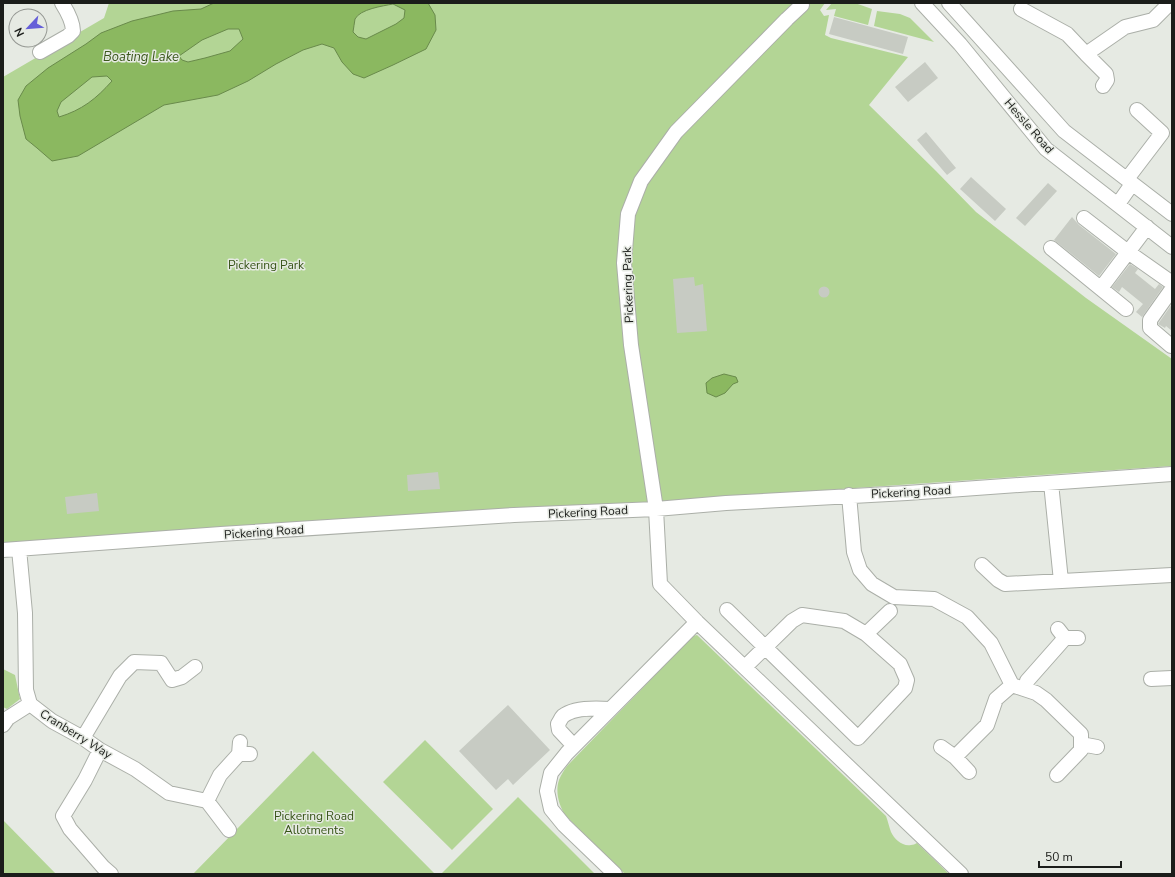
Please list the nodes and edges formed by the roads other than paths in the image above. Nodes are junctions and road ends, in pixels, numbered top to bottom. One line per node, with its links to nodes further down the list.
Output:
1 (62, 3): 9 (street)
2 (922, 3): 8 (street, Hessle Road)
3 (949, 3): 7 (street, Hessle Road)
4 (802, 6): 29 (street, Pickering Park)
5 (1018, 9): 10 (street)
6 (1168, 10): 10 (street)
7 (975, 32): 8 (street); 13 (street, Hessle Road)
8 (960, 44): 14 (street, Hessle Road)
9 (40, 52)
10 (1086, 54): 11 (street)
11 (1103, 86)
12 (1137, 110): 13 (street)
13 (1130, 181): 14 (street); 15 (street, Hessle Road)
14 (1118, 204): 17 (street, Hessle Road)
15 (1172, 214)
16 (1084, 218): 20 (street)
17 (1147, 228): 18 (street, Hessle Road); 20 (street)
18 (1172, 247)
19 (1050, 248): 22 (street)
20 (1128, 252): 21 (street); 22 (street)
21 (1172, 283)
22 (1100, 288): 24 (street)
23 (1172, 289): 25 (street)
24 (1126, 309)
25 (1171, 346)
26 (1172, 474): 27 (street, Pickering Road)
27 (1051, 483): 28 (street, Pickering Road); 34 (street)
28 (849, 495): 29 (street, Pickering Road); 45 (street)
29 (656, 509): 30 (street, Pickering Road); 37 (street, Pickering Park)
30 (19, 549): 31 (street, Pickering Road); 46 (street, Cranberry Way)
31 (3, 550)
32 (982, 565): 34 (street)
33 (1172, 575): 34 (street)
34 (1061, 581)
35 (727, 610): 40 (street)
36 (890, 611): 38 (street)
37 (697, 622): 42 (street, Pickering Park); 47 (street)
38 (866, 634): 40 (street); 40 (street)
39 (1067, 635): 45 (street)
40 (766, 647): 42 (street)
41 (195, 667): 49 (street)
42 (745, 668): 63 (street, Pickering Park)
43 (1172, 678): 44 (street)
44 (1152, 679)
45 (1018, 687): 50 (street); 56 (street)
46 (30, 704): 48 (street); 49 (street, Cranberry Way)
47 (610, 709): 51 (street); 51 (street)
48 (3, 725)
49 (83, 738): 54 (street, Cranberry Way)
50 (1081, 744): 53 (street); 58 (street)
51 (574, 746): 62 (street)
52 (941, 747): 56 (street)
53 (1097, 747)
54 (100, 750): 59 (street, Cranberry Way); 61 (street)
55 (243, 750): 59 (street)
56 (955, 757): 57 (street)
57 (969, 772)
58 (1057, 775)
59 (207, 801): 60 (street)
60 (229, 830)
61 (111, 874)
62 (615, 874)
63 (961, 874)

